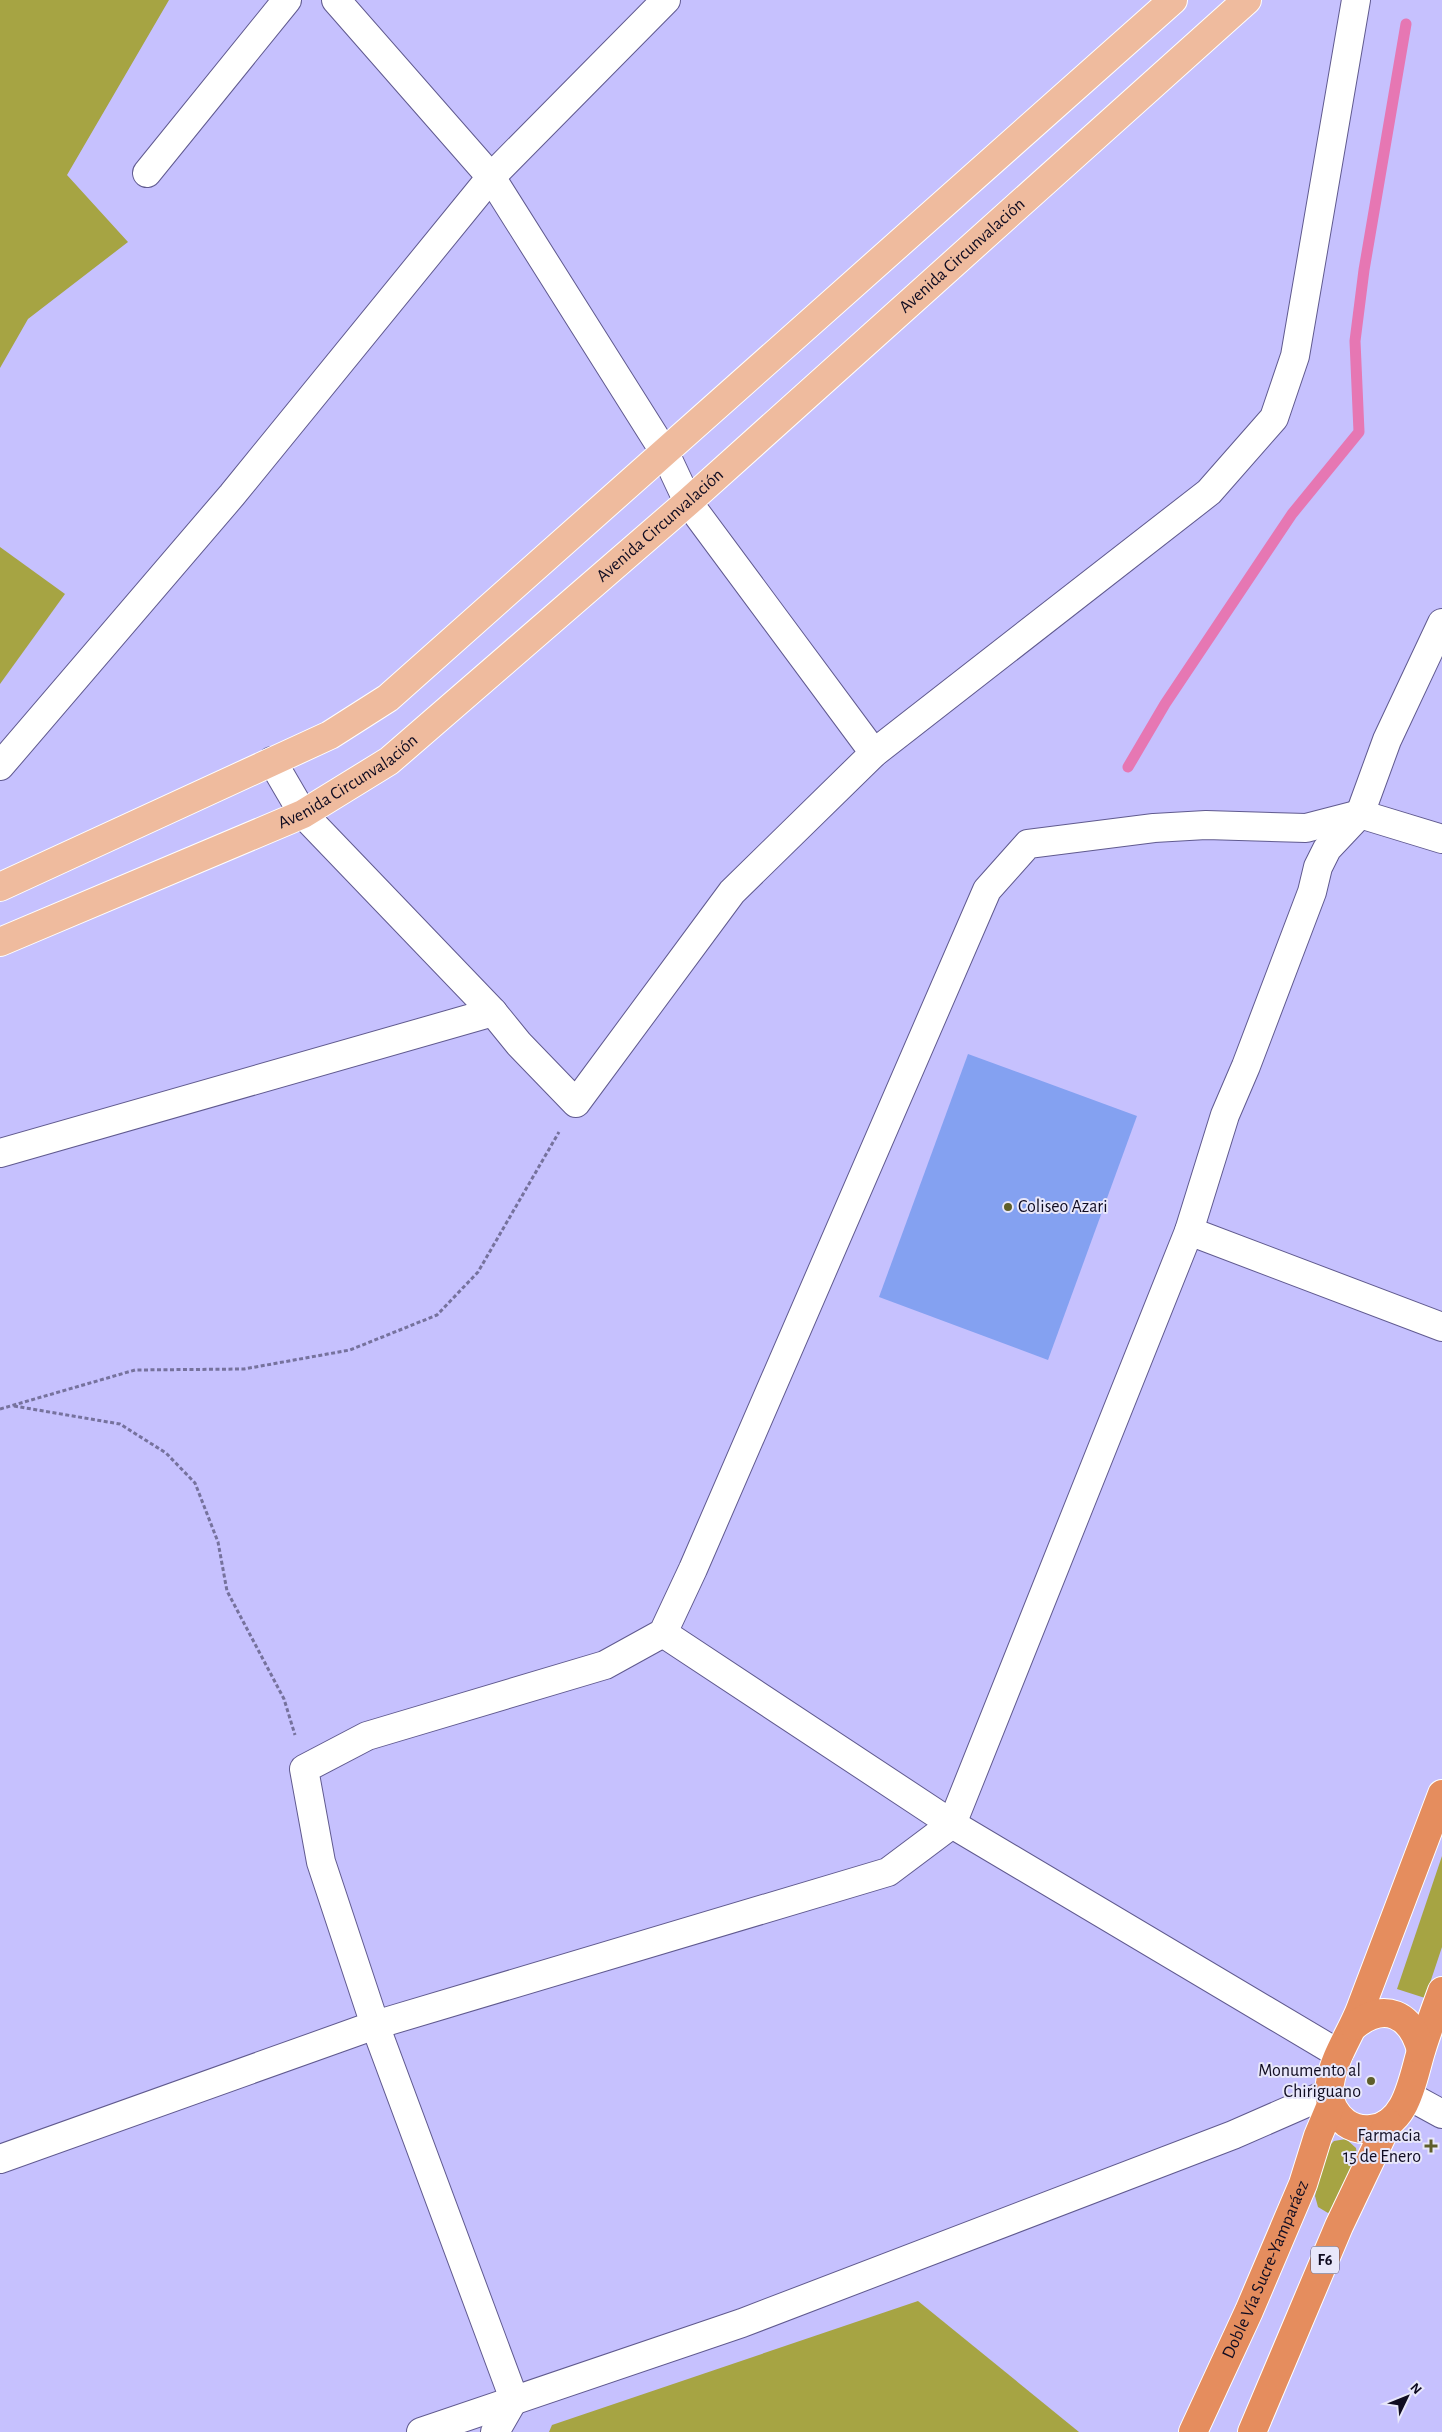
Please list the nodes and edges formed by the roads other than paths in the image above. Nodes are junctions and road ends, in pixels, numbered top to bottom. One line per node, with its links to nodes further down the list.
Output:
1 (286, 0): 7 (street)
2 (336, 0): 8 (street)
3 (666, 0): 8 (street)
4 (1174, 0): 9 (main road)
5 (1247, 0): 10 (main road, Avenida Circunvalación)
6 (1356, 0): 12 (street)
7 (148, 173)
8 (491, 177): 9 (street); 14 (street)
9 (665, 453): 10 (street); 13 (main road)
10 (688, 502): 12 (street); 15 (main road, Avenida Circunvalación)
11 (1442, 623): 16 (street)
12 (874, 753): 20 (street)
13 (272, 761): 15 (street); 18 (main road)
14 (0, 766)
15 (303, 814): 19 (main road, Avenida Circunvalación); 20 (street)
16 (1360, 814): 17 (street); 22 (street); 24 (street)
17 (1442, 840)
18 (0, 887)
19 (0, 942)
20 (493, 1012): 21 (street)
21 (0, 1153)
22 (1189, 1231): 23 (street); 26 (street)
23 (1442, 1328)
24 (663, 1633): 26 (street); 28 (street)
25 (1442, 1794): 29 (highway, Doble Vía Sucre-Yamparáez)
26 (952, 1824): 28 (street); 31 (street)
27 (1442, 1991): 30 (highway, F6)
28 (375, 2025): 36 (street); 37 (street)
29 (1354, 2026): 30 (highway); 31 (highway, Doble Vía Sucre-Yamparáez)
30 (1421, 2050): 32 (highway, F6)
31 (1339, 2054): 33 (highway, Doble Vía Sucre-Yamparáez)
32 (1409, 2096): 34 (street); 35 (highway, F6)
33 (1330, 2099): 35 (highway); 37 (street); 40 (highway, Doble Vía Sucre-Yamparáez)
34 (1442, 2114)
35 (1388, 2123): 41 (highway, F6)
36 (0, 2159)
37 (514, 2399): 38 (street); 39 (street)
38 (421, 2432)
39 (495, 2432)
40 (1193, 2432)
41 (1252, 2432)

